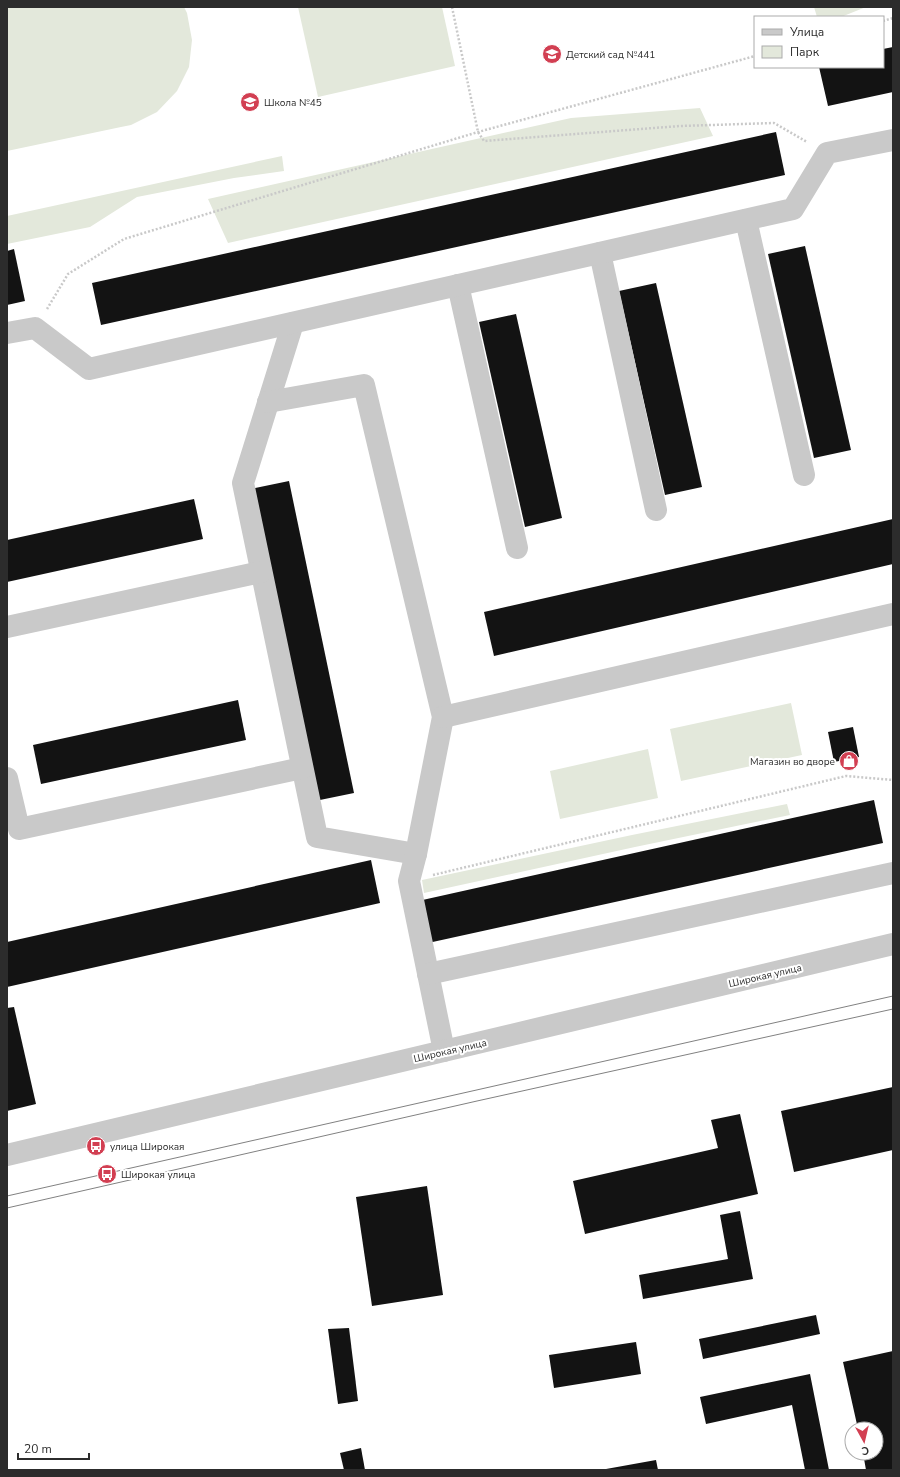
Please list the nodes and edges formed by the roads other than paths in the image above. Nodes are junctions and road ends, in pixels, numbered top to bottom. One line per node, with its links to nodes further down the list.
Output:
1 (893, 140): 2 (street)
2 (746, 220): 3 (street); 8 (street)
3 (600, 253): 4 (street); 9 (street)
4 (458, 285): 5 (street); 10 (street)
5 (293, 323): 6 (street); 7 (street)
6 (7, 333)
7 (268, 402): 11 (street); 14 (street)
8 (804, 476)
9 (656, 510)
10 (517, 548)
11 (261, 572): 13 (street); 15 (street)
12 (893, 614): 14 (street)
13 (7, 627)
14 (443, 717): 17 (street)
15 (302, 768): 16 (street); 17 (street)
16 (7, 778)
17 (416, 854): 20 (street)
18 (893, 873): 20 (street)
19 (893, 944): 21 (street, Широкая улица)
20 (428, 974): 21 (street)
21 (444, 1051): 22 (street, Широкая улица)
22 (7, 1155)

